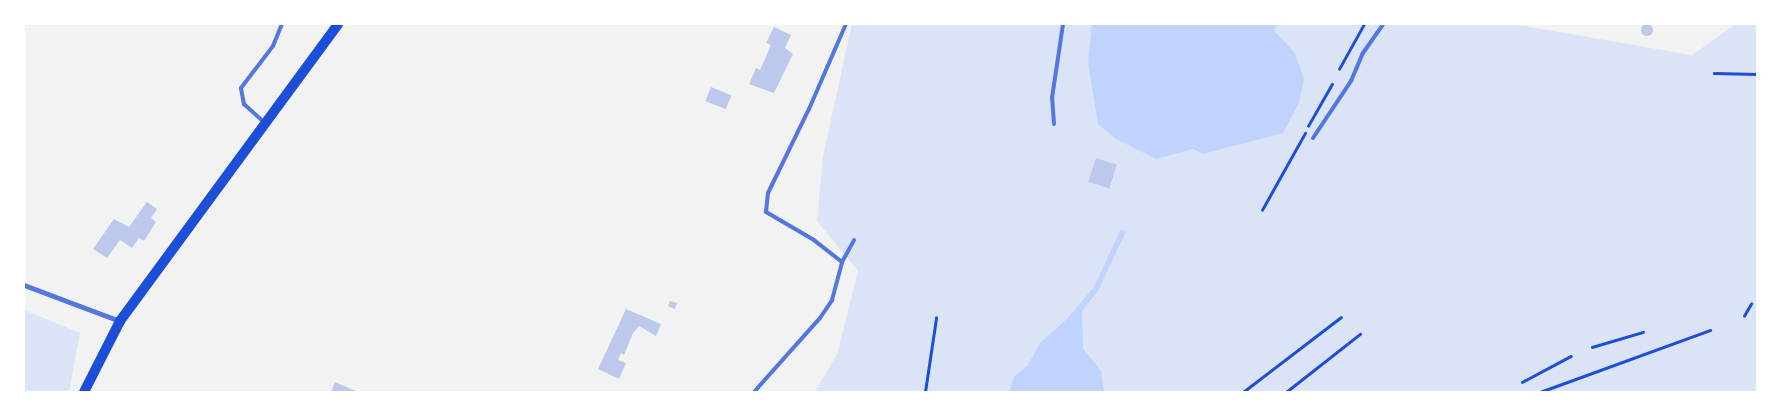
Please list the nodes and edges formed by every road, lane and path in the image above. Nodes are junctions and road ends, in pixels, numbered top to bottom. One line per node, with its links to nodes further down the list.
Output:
1 (282, 24): 11 (lane)
2 (338, 24): 11 (main road)
3 (846, 24): 16 (lane)
4 (1063, 24): 12 (lane)
5 (1364, 24): 7 (path)
6 (1383, 24): 13 (lane)
7 (1339, 69)
8 (1714, 73): 9 (path)
9 (1757, 74)
10 (1332, 84): 14 (path)
11 (266, 123): 22 (main road)
12 (1054, 124)
13 (1313, 138)
14 (1262, 210)
15 (854, 240): 16 (lane)
16 (842, 262): 30 (lane)
17 (24, 285): 22 (street)
18 (1751, 304): 19 (path)
19 (1744, 316)
20 (1341, 317): 32 (path)
21 (936, 318): 31 (path)
22 (120, 321): 29 (main road)
23 (1710, 330): 34 (path)
24 (1643, 332): 26 (path)
25 (1360, 334): 33 (path)
26 (1592, 347)
27 (1571, 356): 28 (path)
28 (1522, 382)
29 (84, 392)
30 (754, 392)
31 (924, 392)
32 (1243, 392)
33 (1286, 392)
34 (1540, 392)

